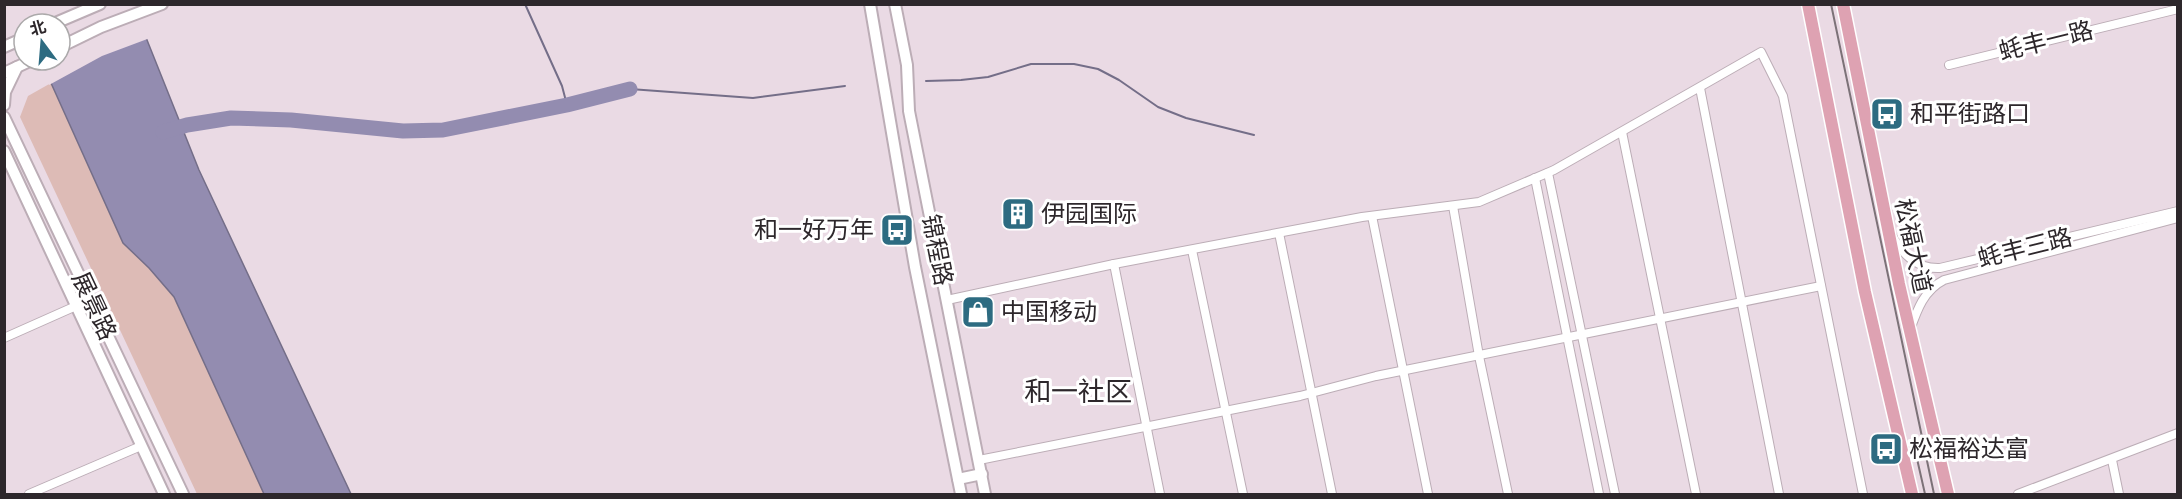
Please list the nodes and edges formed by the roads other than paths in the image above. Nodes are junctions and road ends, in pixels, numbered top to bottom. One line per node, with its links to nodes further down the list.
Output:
1 (100, 4): 8 (main road)
2 (162, 4): 9 (main road)
3 (870, 4): 46 (main road, 锦程路)
4 (895, 4): 28 (main road, 锦程路)
5 (1808, 4): 62 (main road)
6 (1843, 4): 23 (main road, 松福大道)
7 (2178, 9): 10 (street, 蚝丰一路)
8 (72, 16)
9 (72, 41)
10 (1949, 65)
11 (15, 72): 13 (main road)
12 (1700, 88): 15 (street); 27 (street); 29 (street)
13 (4, 105)
14 (4, 117): 49 (main road, 展景路)
15 (1622, 132): 17 (street); 31 (street)
16 (4, 151): 30 (main road, 展景路)
17 (1548, 173): 18 (street); 33 (street)
18 (1535, 178): 19 (street); 35 (street)
19 (1453, 206): 21 (street); 36 (street)
20 (2178, 211): 23 (street, 蚝丰三路)
21 (1372, 216): 24 (street); 37 (street)
22 (2178, 218): 32 (street, 蚝丰三路)
23 (1888, 229): 32 (main road, 松福大道)
24 (1279, 233): 25 (street); 38 (street)
25 (1192, 250): 26 (street); 39 (street)
26 (1114, 264): 28 (street); 40 (street)
27 (1821, 286): 29 (street); 61 (street)
28 (946, 300): 43 (main road, 锦程路)
29 (1742, 303): 31 (street); 60 (street)
30 (76, 306): 34 (street); 42 (main road, 展景路)
31 (1661, 319): 33 (street); 59 (street)
32 (1910, 332): 63 (main road, 松福大道)
33 (1581, 335): 35 (street); 58 (street)
34 (4, 338)
35 (1569, 338): 36 (street); 57 (street)
36 (1479, 356): 37 (street); 56 (street)
37 (1402, 371): 38 (street); 55 (street)
38 (1311, 393): 39 (street); 54 (street)
39 (1224, 411): 40 (street); 53 (street)
40 (1146, 427): 43 (street); 52 (street)
41 (2178, 433): 44 (street)
42 (141, 446): 47 (street); 48 (main road, 展景路)
43 (979, 460): 45 (main road, 锦程路)
44 (2112, 460): 64 (street); 65 (street)
45 (982, 474): 46 (main road); 51 (main road, 锦程路)
46 (958, 479): 50 (main road, 锦程路)
47 (29, 495)
48 (164, 495)
49 (183, 495)
50 (961, 495)
51 (985, 495)
52 (1160, 495)
53 (1243, 495)
54 (1332, 495)
55 (1428, 495)
56 (1508, 495)
57 (1599, 495)
58 (1615, 495)
59 (1696, 495)
60 (1779, 495)
61 (1863, 495)
62 (1912, 495)
63 (1948, 495)
64 (2018, 495)
65 (2119, 495)

